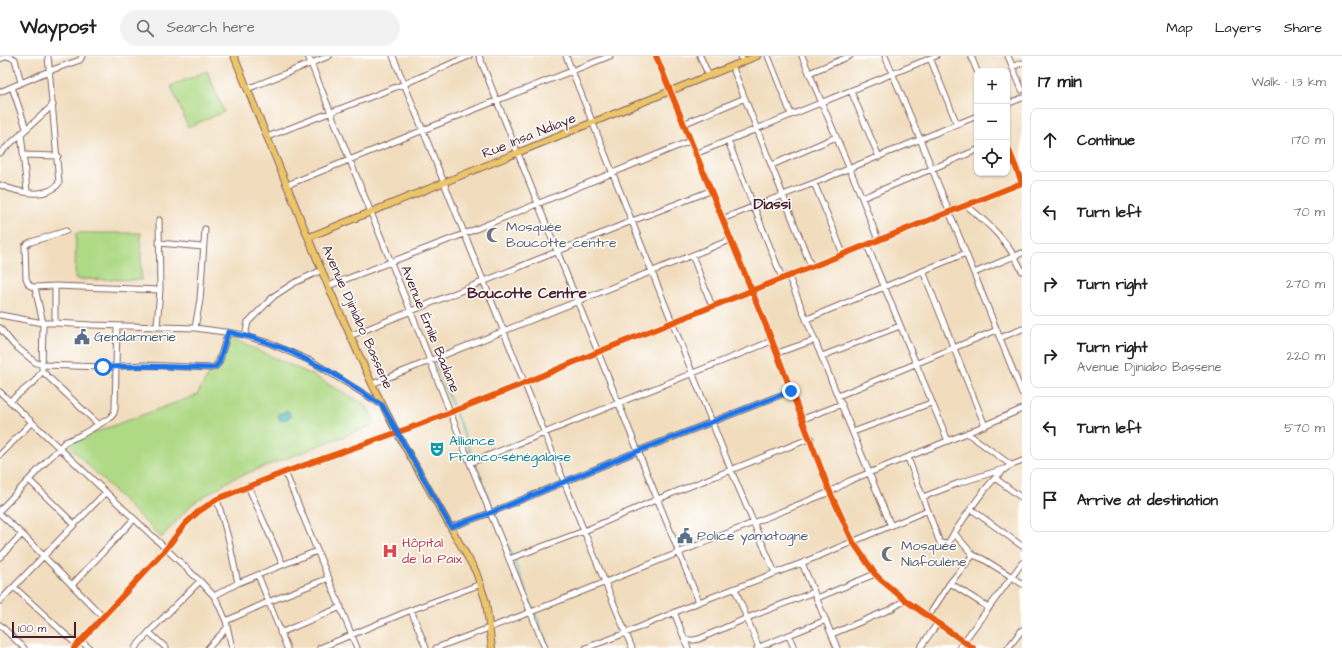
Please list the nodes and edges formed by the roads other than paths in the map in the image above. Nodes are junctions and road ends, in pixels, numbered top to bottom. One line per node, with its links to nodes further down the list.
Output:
1 (7, 56): 23 (street); 35 (street)
2 (48, 56): 30 (street)
3 (82, 56): 30 (street)
4 (234, 56): 38 (main road, Avenue Djiniabo Bassene)
5 (308, 56): 25 (street, Avenue Émile Badiane)
6 (328, 56): 25 (street)
7 (393, 56): 36 (street)
8 (469, 56): 36 (street)
9 (480, 56): 45 (street)
10 (566, 56): 31 (street)
11 (610, 56): 31 (street)
12 (656, 56): 42 (street)
13 (700, 56): 34 (street)
14 (757, 56): 24 (main road, Rue Insa Ndiaye)
15 (768, 56): 50 (street)
16 (802, 56): 32 (street)
17 (850, 56): 32 (street)
18 (885, 56): 33 (street)
19 (936, 56): 22 (street)
20 (971, 56): 29 (street)
21 (1008, 56): 28 (street)
22 (930, 58): 33 (street); 54 (street)
23 (0, 59)
24 (742, 59): 27 (main road, Rue Insa Ndiaye)
25 (311, 63): 38 (street); 49 (street, Avenue Émile Badiane)
26 (1022, 63): 28 (street)
27 (732, 66): 34 (main road, Rue Insa Ndiaye); 43 (street)
28 (1012, 67): 39 (street)
29 (976, 68)
30 (50, 71): 35 (street); 48 (street)
31 (572, 71): 45 (street); 52 (street)
32 (809, 72): 46 (street)
33 (893, 73): 40 (street); 61 (street)
34 (708, 76): 42 (main road, Rue Insa Ndiaye)
35 (21, 83): 37 (street)
36 (404, 84): 49 (street); 57 (street)
37 (12, 87): 41 (street); 55 (street)
38 (247, 88): 59 (main road, Avenue Djiniabo Bassene)
39 (1022, 90)
40 (851, 91): 46 (street); 71 (street)
41 (0, 92)
42 (670, 92): 52 (main road, Rue Insa Ndiaye); 53 (street)
43 (745, 98): 53 (street); 56 (street)
44 (1022, 98): 47 (street)
45 (498, 100): 57 (street); 66 (street)
46 (821, 102): 50 (street); 60 (street)
47 (1010, 103)
48 (53, 105): 55 (street); 70 (street)
49 (330, 112): 59 (street); 72 (street, Avenue Émile Badiane)
50 (791, 114): 56 (street)
51 (974, 117): 54 (street)
52 (593, 122): 66 (main road, Rue Insa Ndiaye); 76 (street)
53 (683, 124): 62 (street)
54 (957, 124): 61 (street)
55 (26, 128): 58 (street)
56 (758, 128): 63 (street); 73 (street)
57 (423, 131): 72 (street); 77 (street)
58 (21, 133): 64 (street); 69 (street)
59 (267, 137): 81 (main road, Avenue Djiniabo Bassene)
60 (836, 138): 73 (street); 74 (street)
61 (920, 139): 71 (street); 75 (street)
62 (690, 141): 68 (street); 76 (street)
63 (728, 141): 68 (street); 88 (street)
64 (1, 150)
65 (974, 151): 75 (street)
66 (518, 153): 77 (main road, Rue Insa Ndiaye); 86 (street)
67 (1010, 153): 79 (street)
68 (695, 154): 83 (street)
69 (24, 155): 70 (street); 82 (street)
70 (58, 156): 82 (street)
71 (879, 157): 74 (street)
72 (349, 160): 81 (street); 89 (street, Avenue Émile Badiane)
73 (772, 165): 84 (street)
74 (849, 168): 78 (street); 85 (street)
75 (932, 169): 85 (street); 90 (street)
76 (612, 173): 86 (street); 93 (street)
77 (443, 183): 89 (main road, Rue Insa Ndiaye); 96 (street)
78 (814, 183): 84 (street); 106 (street)
79 (1022, 183): 87 (street)
80 (0, 185): 82 (street)
81 (288, 185): 97 (main road, Avenue Djiniabo Bassene)
82 (27, 191)
83 (710, 191): 91 (street); 93 (street)
84 (783, 195): 88 (street); 110 (street)
85 (862, 198): 99 (street)
86 (538, 204): 96 (street); 103 (street)
87 (966, 205): 90 (street); 108 (street)
88 (754, 206): 91 (street); 117 (street)
89 (371, 212): 97 (main road, Rue Insa Ndiaye); 109 (street, Avenue Émile Badiane)
90 (950, 212): 99 (street); 104 (street)
91 (722, 219): 98 (street)
92 (159, 220): 100 (street)
93 (632, 221): 103 (street); 112 (street)
94 (205, 229): 102 (street)
95 (66, 231): 122 (street)
96 (464, 234): 109 (street); 118 (street)
97 (309, 237): 111 (main road, Avenue Djiniabo Bassene)
98 (730, 240): 107 (street); 124 (street)
99 (878, 240): 101 (street)
100 (159, 243): 102 (street); 123 (street)
101 (867, 245): 106 (street); 121 (street)
102 (204, 247): 137 (street)
103 (558, 252): 118 (street); 125 (street)
104 (966, 253): 113 (street); 115 (street)
105 (1022, 253): 108 (street)
106 (843, 254): 110 (street)
107 (692, 255): 112 (street); 126 (street)
108 (1015, 256): 114 (street); 115 (street)
109 (391, 263): 120 (street); 127 (street, Avenue Émile Badiane)
110 (812, 266): 116 (street)
111 (322, 270): 120 (main road, Avenue Djiniabo Bassene); 142 (street)
112 (652, 271): 125 (street); 130 (street)
113 (923, 271): 121 (street); 147 (street)
114 (1022, 271)
115 (974, 273): 139 (street)
116 (788, 276): 117 (street); 129 (street)
117 (782, 278): 124 (street)
118 (484, 283): 127 (street); 140 (street)
119 (55, 286): 122 (street); 123 (street); 132 (street)
120 (328, 286): 143 (main road, Avenue Djiniabo Bassene)
121 (884, 287): 129 (street); 135 (street)
122 (34, 288): 131 (street)
123 (160, 290): 134 (street)
124 (751, 290): 126 (street); 146 (street)
125 (577, 300): 140 (street); 148 (street)
126 (712, 306): 130 (street)
127 (411, 312): 143 (street); 151 (street, Avenue Émile Badiane)
128 (0, 315): 131 (street)
129 (807, 319): 145 (street)
130 (673, 322): 148 (street); 156 (street)
131 (43, 323): 132 (street); 153 (street)
132 (55, 323): 133 (street)
133 (117, 326): 134 (street); 154 (street)
134 (157, 326): 137 (street)
135 (900, 326): 150 (street); 152 (street)
136 (0, 328): 153 (street)
137 (196, 328): 141 (street)
138 (1022, 329): 144 (street)
139 (997, 330): 144 (street); 147 (street)
140 (504, 331): 151 (street); 157 (street)
141 (228, 332): 142 (street); 154 (street)
142 (245, 336): 167 (street)
143 (350, 336): 158 (main road, Avenue Djiniabo Bassene)
144 (1000, 338): 160 (street)
145 (816, 340): 149 (street); 150 (street)
146 (772, 341): 149 (street); 156 (street)
147 (954, 348): 152 (street); 174 (street)
148 (598, 352): 157 (street); 164 (street)
149 (777, 353): 159 (street)
150 (822, 356): 162 (street)
151 (430, 360): 158 (street); 169 (street, Avenue Émile Badiane)
152 (915, 364): 162 (street); 165 (street)
153 (43, 365): 154 (street); 155 (street)
154 (116, 366): 173 (street)
155 (42, 371): 163 (street); 173 (street)
156 (693, 373): 164 (street); 172 (street)
157 (525, 383): 169 (street); 178 (street)
158 (372, 384): 167 (main road, Avenue Djiniabo Bassene)
159 (791, 391): 170 (street); 172 (street)
160 (1022, 393)
161 (1, 395): 163 (street)
162 (838, 396): 166 (street)
163 (10, 401): 171 (street)
164 (618, 403): 178 (street); 182 (street)
165 (931, 403): 175 (street); 180 (street)
166 (842, 404): 170 (street); 175 (street)
167 (382, 405): 176 (main road, Avenue Djiniabo Bassene)
168 (1022, 409): 174 (street)
169 (451, 412): 176 (street); 186 (street, Avenue Émile Badiane)
170 (803, 419): 179 (street)
171 (32, 422): 181 (street); 183 (street)
172 (712, 422): 182 (street); 189 (street)
173 (98, 424): 181 (street)
174 (986, 426): 177 (street)
175 (853, 432): 191 (street)
176 (397, 433): 190 (street); 211 (main road, Avenue Djiniabo Bassene)
177 (967, 433): 180 (street); 187 (street)
178 (545, 434): 186 (street); 194 (street)
179 (811, 438): 189 (street); 197 (street)
180 (948, 441): 184 (street)
181 (59, 448): 193 (street); 196 (street)
182 (638, 451): 194 (street); 201 (street)
183 (0, 455)
184 (908, 458): 191 (street); 198 (street)
185 (1022, 461): 187 (street)
186 (470, 463): 205 (street, Avenue Émile Badiane)
187 (1011, 465): 188 (street)
188 (1005, 469): 192 (street); 198 (street)
189 (732, 470): 201 (street); 208 (street)
190 (285, 472): 195 (street); 218 (street)
191 (870, 473): 197 (street); 210 (street)
192 (994, 478): 199 (street); 202 (street)
193 (29, 480): 203 (street); 209 (street)
194 (565, 482): 205 (street); 212 (street)
195 (248, 486): 200 (street); 226 (street)
196 (106, 492): 207 (street); 209 (street)
197 (830, 492): 208 (street); 215 (street)
198 (923, 497): 204 (street)
199 (1022, 498)
200 (217, 499): 217 (street); 234 (street)
201 (658, 499): 212 (street); 219 (street)
202 (971, 509): 213 (street); 216 (street)
203 (0, 510)
204 (928, 510): 210 (street); 213 (street)
205 (490, 513): 211 (street); 223 (street, Avenue Émile Badiane)
206 (0, 514): 214 (street)
207 (134, 519): 217 (street); 238 (street)
208 (753, 522): 219 (street); 227 (street)
209 (74, 524): 221 (street)
210 (891, 526): 215 (street)
211 (451, 527): 236 (main road, Avenue Djiniabo Bassene)
212 (584, 531): 223 (street); 233 (street)
213 (954, 533): 220 (street)
214 (22, 534): 221 (street); 222 (street)
215 (853, 542): 224 (street); 228 (street)
216 (1022, 546)
217 (166, 549): 232 (street); 252 (street)
218 (317, 551): 226 (street); 231 (street)
219 (679, 553): 233 (street); 246 (street)
220 (973, 555): 230 (street); 235 (street)
221 (44, 556): 238 (street); 239 (street)
222 (0, 557)
223 (509, 559): 250 (street, Avenue Émile Badiane)
224 (802, 563): 227 (street); 241 (street)
225 (1022, 563): 230 (street)
226 (283, 565): 229 (street)
227 (775, 573): 240 (street)
228 (875, 574): 241 (street); 243 (street)
229 (258, 575): 234 (street); 245 (street)
230 (1012, 577): 237 (street); 248 (street)
231 (329, 578): 245 (street); 247 (street)
232 (200, 581): 242 (street); 262 (street)
233 (605, 582): 250 (street); 264 (street)
234 (238, 583): 242 (street)
235 (950, 583): 248 (street); 253 (street)
236 (482, 584): 249 (street); 259 (main road, Avenue Djiniabo Bassene)
237 (1022, 584)
238 (72, 585): 252 (street)
239 (14, 587): 244 (street); 270 (street)
240 (735, 589): 246 (street); 254 (street)
241 (815, 595): 254 (street); 255 (street)
242 (214, 596): 256 (street)
243 (904, 600): 253 (street); 266 (street)
244 (0, 601)
245 (268, 602): 256 (street); 263 (street)
246 (699, 602): 251 (street)
247 (341, 607): 263 (street); 265 (street)
248 (989, 608): 269 (street)
249 (411, 610): 265 (street); 271 (street)
250 (531, 612): 259 (street); 283 (street, Avenue Émile Badiane)
251 (674, 612): 264 (street); 268 (street)
252 (103, 617): 270 (street)
253 (928, 617): 257 (street)
254 (747, 618): 268 (street); 287 (street)
255 (826, 620): 266 (street); 267 (street)
256 (226, 621): 260 (street)
257 (937, 624): 269 (street); 290 (street)
258 (0, 626): 272 (street)
259 (490, 626): 281 (street); 282 (main road, Avenue Djiniabo Bassene)
260 (227, 628): 276 (street); 277 (street)
261 (1022, 630): 293 (street)
262 (149, 632): 274 (street); 275 (street)
263 (280, 633): 278 (street)
264 (626, 633): 284 (street); 285 (street)
265 (351, 634): 279 (street); 280 (street)
266 (832, 634): 289 (street)
267 (789, 636): 287 (street); 288 (street)
268 (685, 640): 286 (street)
269 (964, 641): 291 (street); 292 (street)
270 (78, 645): 273 (street)
271 (424, 647)
272 (24, 648)
273 (88, 648)
274 (135, 648)
275 (166, 648)
276 (208, 648)
277 (232, 648)
278 (287, 648)
279 (320, 648)
280 (357, 648)
281 (436, 648)
282 (492, 648)
283 (545, 648)
284 (586, 648)
285 (632, 648)
286 (688, 648)
287 (758, 648)
288 (794, 648)
289 (837, 648)
290 (920, 648)
291 (960, 648)
292 (973, 648)
293 (1008, 648)

